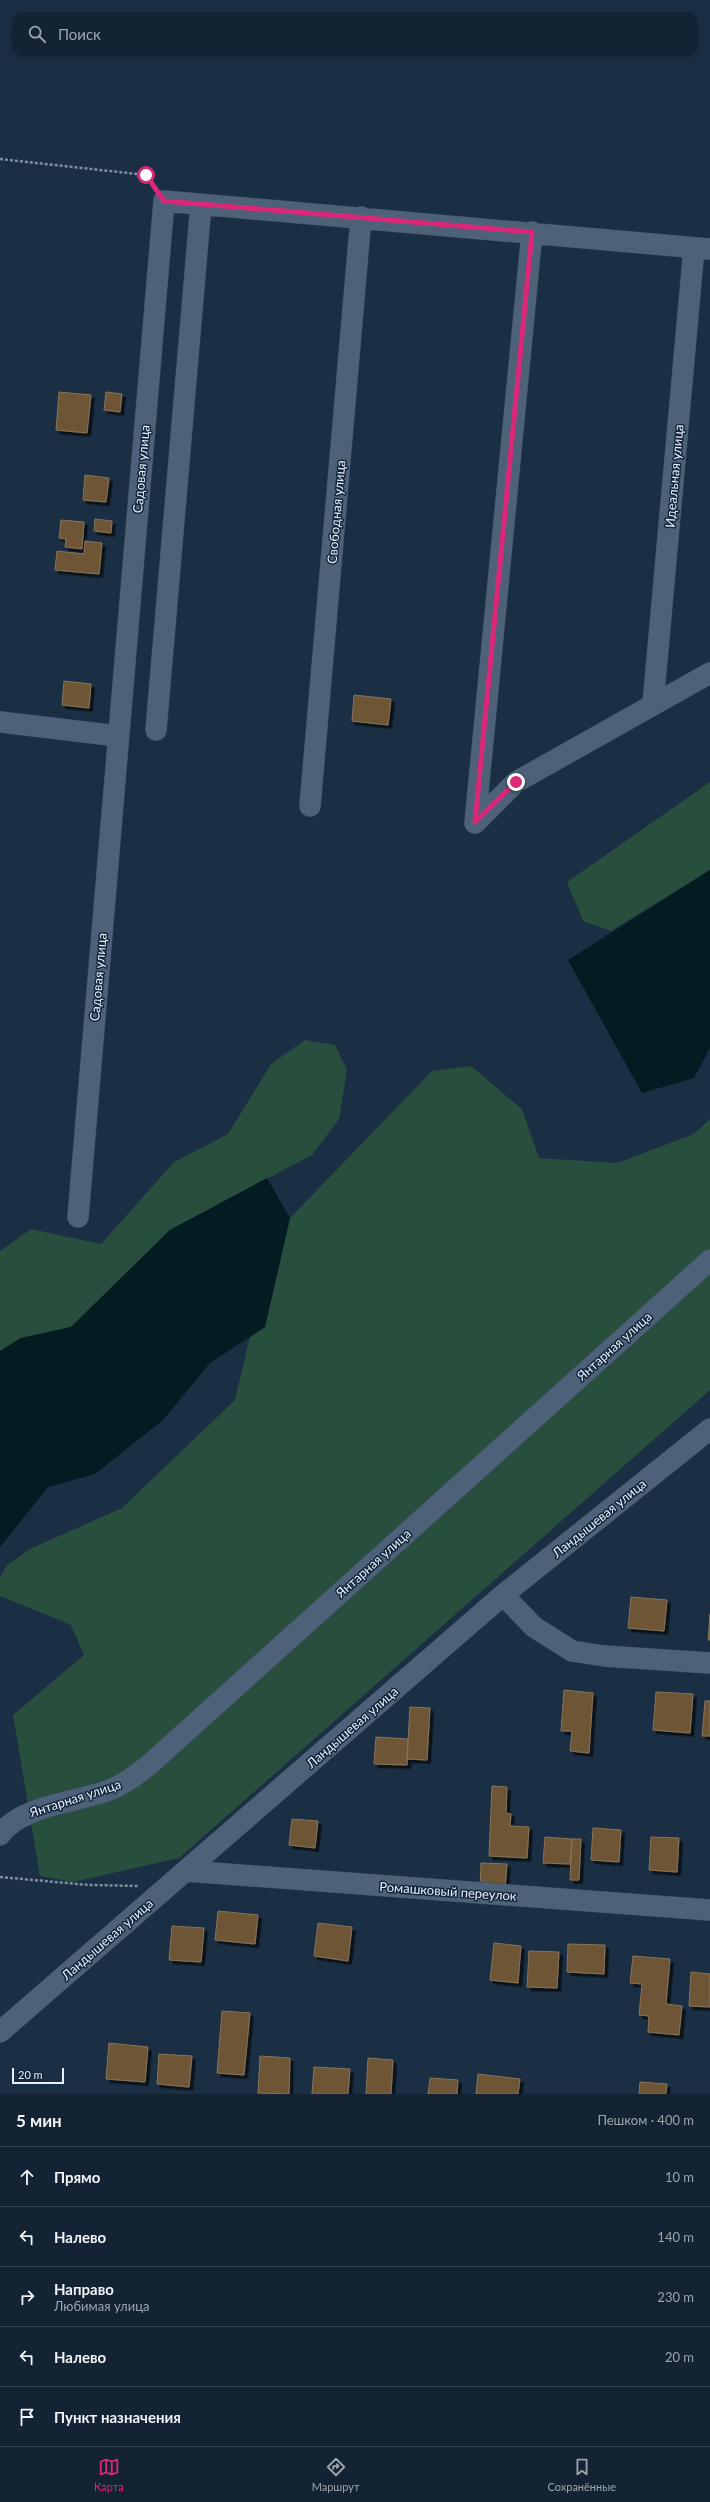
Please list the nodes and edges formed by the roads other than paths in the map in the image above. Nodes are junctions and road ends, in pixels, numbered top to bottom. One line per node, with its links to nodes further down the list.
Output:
1 (201, 204): 2 (street); 8 (street); 9 (street, Садовая улица)
2 (361, 217): 3 (street); 10 (street, Свободная улица)
3 (532, 232): 4 (street); 6 (street)
4 (702, 249): 6 (street, Идеальная улица)
5 (710, 673): 6 (street)
6 (653, 704)
7 (0, 722): 9 (street)
8 (156, 730)
9 (118, 736): 11 (street, Садовая улица)
10 (310, 806)
11 (78, 1217)
12 (710, 1260): 16 (street, Янтарная улица)
13 (710, 1429): 14 (street, Ландышевая улица)
14 (503, 1595): 15 (street); 17 (street, Ландышевая улица)
15 (710, 1663)
16 (4, 1826)
17 (186, 1871): 18 (street, Ромашковый переулок); 19 (street, Ландышевая улица)
18 (710, 1910)
19 (0, 2032)

